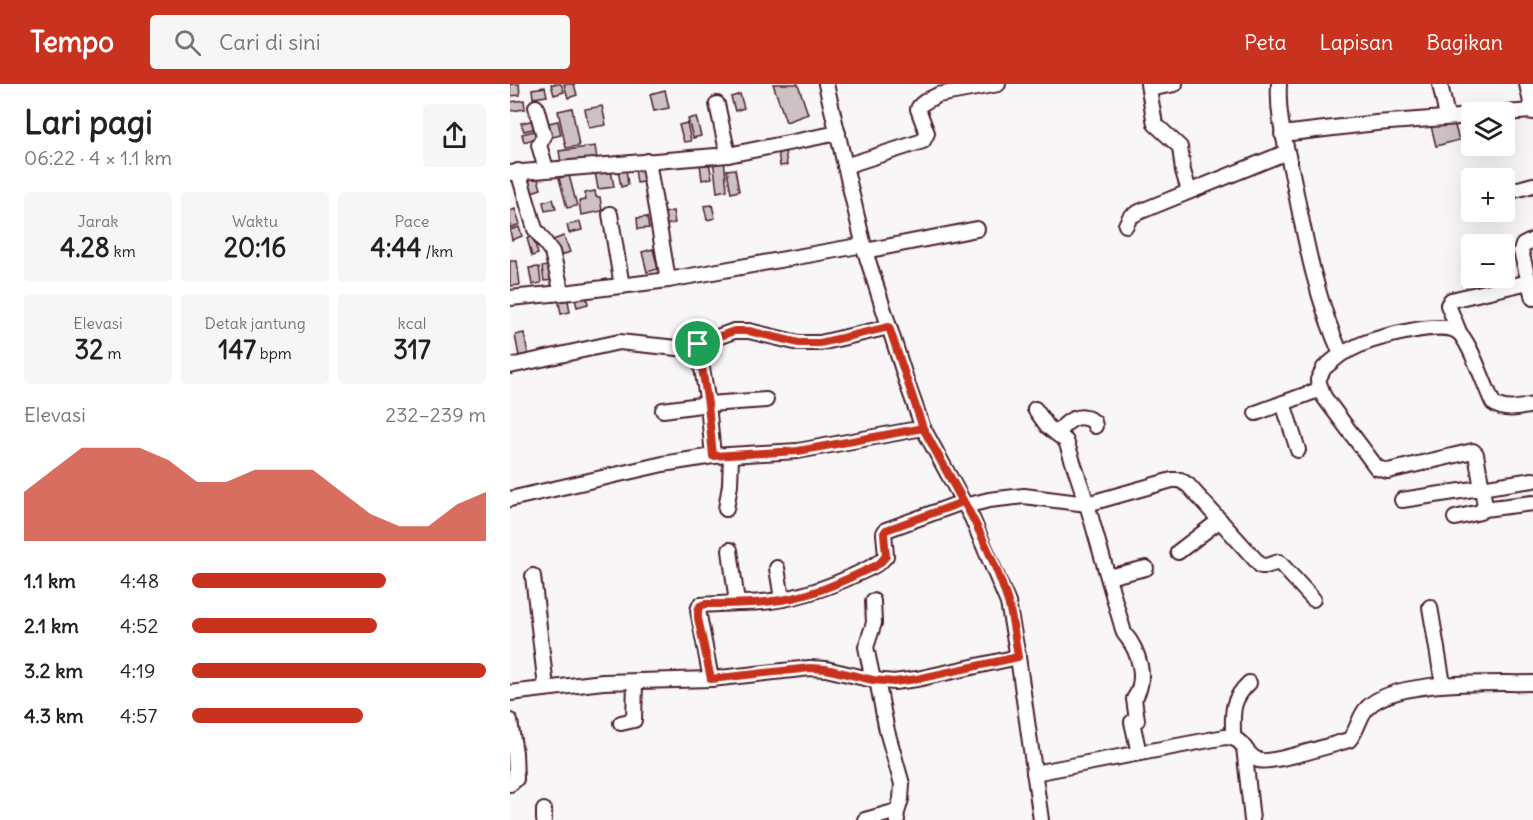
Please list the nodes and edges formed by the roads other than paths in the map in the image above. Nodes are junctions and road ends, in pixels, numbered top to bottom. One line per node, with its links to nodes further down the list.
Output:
1 (826, 84): 14 (street)
2 (998, 84): 19 (street)
3 (1175, 84): 7 (street)
4 (1279, 84): 15 (street)
5 (1440, 84): 13 (street)
6 (1527, 84): 10 (street)
7 (1149, 87): 24 (street)
8 (717, 104): 17 (street)
9 (536, 107): 20 (street)
10 (1533, 112): 11 (street)
11 (1515, 113)
12 (1461, 116): 13 (street)
13 (1447, 117): 15 (street)
14 (838, 133): 17 (street); 19 (street)
15 (1282, 134): 16 (street)
16 (1287, 152): 24 (street); 39 (street)
17 (728, 154): 18 (street)
18 (648, 161): 20 (street); 30 (street)
19 (845, 166): 29 (street)
20 (546, 169): 21 (street)
21 (514, 172): 33 (street)
22 (1533, 185): 23 (street)
23 (1515, 190)
24 (1189, 191): 26 (street)
25 (610, 214): 32 (street)
26 (1126, 225)
27 (976, 229): 29 (street)
28 (1533, 240): 31 (street)
29 (864, 248): 30 (street); 36 (street)
30 (668, 280): 32 (street)
31 (1529, 282): 35 (street); 37 (street)
32 (622, 285): 33 (street)
33 (562, 293): 34 (street)
34 (510, 298)
35 (1533, 298)
36 (889, 327): 38 (street); 50 (street)
37 (1459, 332): 39 (street); 45 (street)
38 (698, 344): 40 (street); 44 (street)
39 (1341, 354): 41 (street)
40 (510, 366)
41 (1321, 388): 43 (street); 56 (street)
42 (766, 400): 44 (street)
43 (1283, 403): 48 (street); 52 (street)
44 (708, 404): 47 (street); 53 (street)
45 (1533, 405)
46 (1035, 409): 51 (street)
47 (663, 410)
48 (1256, 413)
49 (1095, 426): 51 (street)
50 (923, 428): 54 (street); 60 (street)
51 (1057, 434): 61 (street)
52 (1298, 450)
53 (713, 456): 54 (street); 57 (street)
54 (731, 456): 62 (street)
55 (1533, 480): 56 (street)
56 (1483, 487): 58 (street); 63 (street)
57 (510, 499)
58 (1402, 500)
59 (1533, 503): 63 (street)
60 (964, 504): 61 (street); 72 (street); 77 (street)
61 (1087, 504): 65 (street); 71 (street)
62 (726, 509)
63 (1484, 509): 64 (street)
64 (1455, 518)
65 (1220, 520): 67 (street); 73 (street)
66 (730, 550): 75 (street)
67 (1178, 552)
68 (777, 568): 72 (street)
69 (1146, 568): 71 (street)
70 (534, 576): 84 (street)
71 (1108, 577): 89 (street)
72 (782, 599): 75 (street)
73 (1313, 599)
74 (873, 601): 79 (street)
75 (737, 603): 78 (street)
76 (1430, 607): 83 (street)
77 (1018, 657): 79 (street); 90 (street)
78 (711, 679): 79 (street); 80 (street)
79 (875, 680): 92 (street)
80 (635, 682): 84 (street); 87 (street)
81 (1249, 683): 88 (street)
82 (1533, 683): 83 (street)
83 (1443, 684): 88 (street)
84 (546, 687): 85 (street)
85 (510, 693)
86 (510, 721): 91 (street)
87 (621, 723)
88 (1239, 741): 89 (street); 95 (street)
89 (1139, 753): 90 (street)
90 (1034, 773): 94 (street)
91 (510, 784)
92 (896, 818): 93 (street)
93 (865, 820)
94 (1041, 820)
95 (1252, 820)

